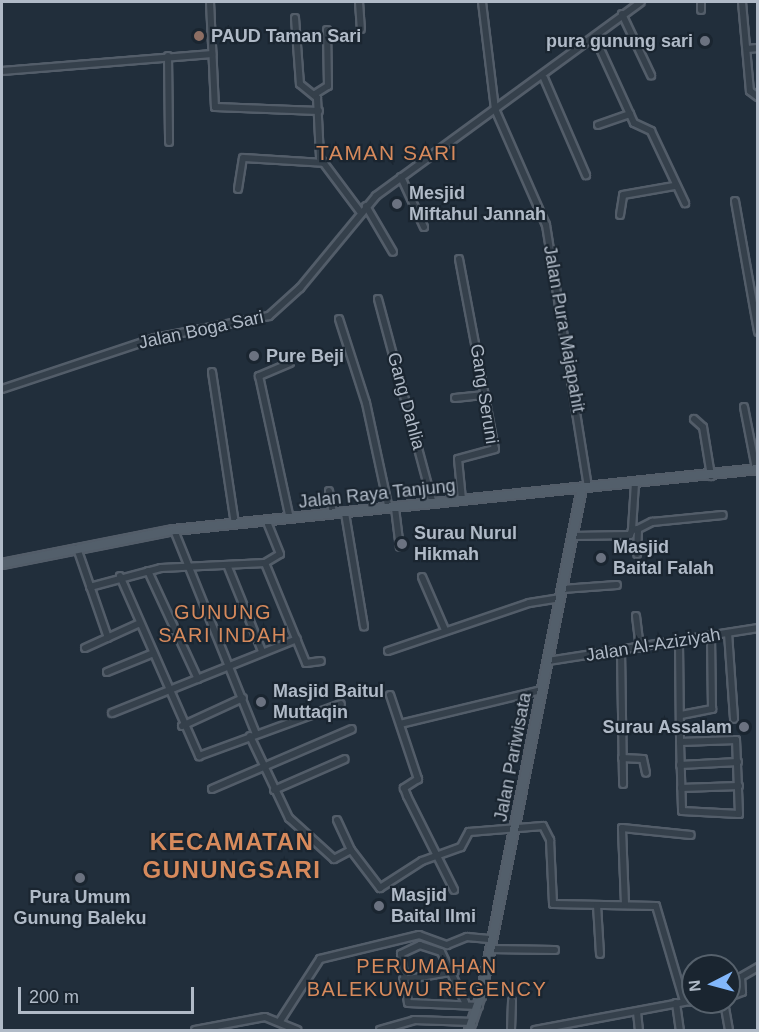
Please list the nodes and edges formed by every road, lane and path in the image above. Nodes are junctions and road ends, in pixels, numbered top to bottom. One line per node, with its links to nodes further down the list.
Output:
1 (210, 2): 15 (street)
2 (359, 2): 10 (street)
3 (482, 2): 22 (street, Jalan Pura Majapahit)
4 (641, 2): 8 (street, Jalan Boga Sari)
5 (701, 2): 7 (street)
6 (742, 2): 14 (street)
7 (701, 10)
8 (622, 14): 12 (street, Jalan Boga Sari); 18 (street)
9 (295, 18): 20 (street)
10 (362, 29)
11 (327, 30): 20 (street)
12 (596, 40): 19 (street, Jalan Boga Sari); 24 (street)
13 (758, 48): 14 (street)
14 (747, 49): 21 (street)
15 (212, 54): 16 (street); 23 (street)
16 (168, 56): 17 (street); 26 (street)
17 (2, 71)
18 (651, 75)
19 (544, 78): 22 (street, Jalan Boga Sari); 28 (street)
20 (315, 94): 23 (street)
21 (758, 97)
22 (495, 109): 29 (street, Jalan Boga Sari); 53 (street, Jalan Pura Majapahit)
23 (319, 111): 27 (street)
24 (630, 114): 25 (street); 30 (street)
25 (598, 125)
26 (169, 142)
27 (324, 164): 31 (street); 35 (street)
28 (586, 175)
29 (401, 177): 34 (street, Jalan Boga Sari); 37 (street)
30 (674, 186): 33 (street); 36 (street)
31 (238, 189)
32 (735, 201): 42 (street)
33 (685, 203)
34 (366, 206): 35 (street, Jalan Boga Sari); 38 (street)
35 (361, 213): 45 (street, Jalan Boga Sari)
36 (620, 215)
37 (424, 227)
38 (393, 252)
39 (459, 259): 46 (street, Gang Seruni)
40 (378, 299): 56 (street, Gang Dahlia)
41 (339, 319): 57 (street)
42 (758, 333)
43 (290, 363): 61 (street)
44 (212, 372): 63 (street)
45 (2, 389)
46 (485, 395): 47 (street); 55 (street, Gang Seruni)
47 (455, 398)
48 (744, 407): 50 (street)
49 (694, 420): 51 (street)
50 (757, 469): 51 (main road, Jalan Raya Tanjung)
51 (712, 477): 52 (main road, Jalan Raya Tanjung)
52 (635, 483): 53 (main road, Jalan Raya Tanjung); 64 (street)
53 (585, 487): 55 (main road, Jalan Raya Tanjung); 66 (main road, Jalan Pariwisata)
54 (329, 491): 59 (street)
55 (462, 500): 56 (main road, Jalan Raya Tanjung)
56 (433, 504): 57 (main road, Jalan Raya Tanjung)
57 (392, 508): 58 (main road, Jalan Raya Tanjung); 68 (street)
58 (345, 513): 59 (main road, Jalan Raya Tanjung); 82 (street)
59 (333, 514): 61 (main road, Jalan Raya Tanjung)
60 (723, 515): 64 (street)
61 (290, 519): 62 (main road, Jalan Raya Tanjung)
62 (267, 521): 63 (main road, Jalan Raya Tanjung); 70 (street)
63 (235, 524): 65 (main road, Jalan Raya Tanjung)
64 (635, 529): 66 (street); 69 (street)
65 (174, 530): 67 (main road, Jalan Raya Tanjung); 73 (street)
66 (574, 536): 79 (main road, Jalan Pariwisata)
67 (76, 546): 71 (main road, Jalan Raya Tanjung); 78 (street)
68 (400, 547)
69 (637, 554)
70 (265, 563): 72 (street); 88 (street)
71 (2, 564)
72 (228, 567): 73 (street); 92 (street)
73 (189, 570): 74 (street); 98 (street)
74 (148, 571): 75 (street); 100 (street)
75 (120, 576): 78 (street); 81 (street)
76 (422, 577): 84 (street)
77 (617, 585): 79 (street)
78 (90, 587): 87 (street)
79 (562, 593): 84 (street); 97 (main road, Jalan Pariwisata)
80 (636, 616): 91 (street)
81 (138, 624): 87 (street); 95 (street)
82 (364, 626)
83 (758, 628): 85 (street, Jalan Al-Aziziyah)
84 (445, 630): 93 (street)
85 (728, 633): 86 (street, Jalan Al-Aziziyah); 108 (street)
86 (711, 636): 89 (street, Jalan Al-Aziziyah); 107 (street)
87 (108, 638): 90 (street)
88 (297, 639): 92 (street); 96 (street)
89 (679, 643): 91 (street, Jalan Al-Aziziyah); 107 (street)
90 (85, 648)
91 (640, 648): 94 (street, Jalan Al-Aziziyah)
92 (262, 651): 98 (street)
93 (388, 651)
94 (621, 651): 97 (street, Jalan Al-Aziziyah); 114 (street)
95 (151, 654): 99 (street); 102 (street)
96 (321, 661)
97 (548, 661): 101 (main road, Jalan Pariwisata)
98 (230, 666): 100 (street); 104 (street)
99 (107, 672)
100 (198, 679): 102 (street)
101 (542, 690): 109 (street); 126 (main road, Jalan Pariwisata)
102 (167, 691): 106 (street); 110 (street)
103 (390, 695): 109 (street)
104 (243, 699): 110 (street); 112 (street)
105 (341, 704): 112 (street)
106 (112, 713)
107 (681, 715): 113 (street)
108 (734, 719)
109 (400, 724): 129 (street)
110 (182, 726): 112 (street)
111 (352, 729): 118 (street)
112 (252, 734): 118 (street)
113 (680, 742): 116 (street); 117 (street)
114 (622, 758): 119 (street); 120 (street)
115 (345, 759): 124 (street)
116 (738, 762): 117 (street); 121 (street)
117 (680, 765): 122 (street)
118 (264, 768): 123 (street); 124 (street)
119 (646, 773)
120 (622, 784)
121 (739, 786): 122 (street); 122 (street)
122 (681, 788)
123 (212, 789)
124 (274, 790): 128 (street)
125 (337, 820): 128 (street)
126 (515, 826): 129 (street); 132 (street); 133 (main road, Jalan Pariwisata)
127 (691, 835): 131 (street)
128 (351, 850): 129 (street)
129 (436, 855): 130 (street)
130 (454, 890)
131 (625, 904): 132 (street); 142 (street)
132 (597, 905): 136 (street)
133 (492, 939): 134 (main road, Jalan Pariwisata); 151 (street)
134 (490, 949): 135 (street); 148 (main road, Jalan Pariwisata)
135 (555, 950)
136 (600, 954)
137 (758, 967): 140 (street)
138 (455, 971): 141 (street); 141 (street); 145 (street)
139 (741, 977): 143 (street)
140 (741, 977)
141 (403, 980): 145 (street)
142 (681, 988)
143 (741, 992)
144 (512, 1001): 157 (street)
145 (465, 1002): 148 (street)
146 (681, 1003): 147 (street)
147 (676, 1004): 149 (street); 160 (street)
148 (479, 1006): 152 (main road, Jalan Pariwisata)
149 (637, 1012): 158 (street); 159 (street)
150 (726, 1014): 161 (street)
151 (280, 1021): 153 (street); 154 (street)
152 (473, 1022): 155 (street); 156 (main road, Jalan Pariwisata)
153 (195, 1030)
154 (298, 1030)
155 (380, 1030)
156 (470, 1030)
157 (511, 1030)
158 (535, 1030)
159 (639, 1030)
160 (680, 1030)
161 (729, 1030)

